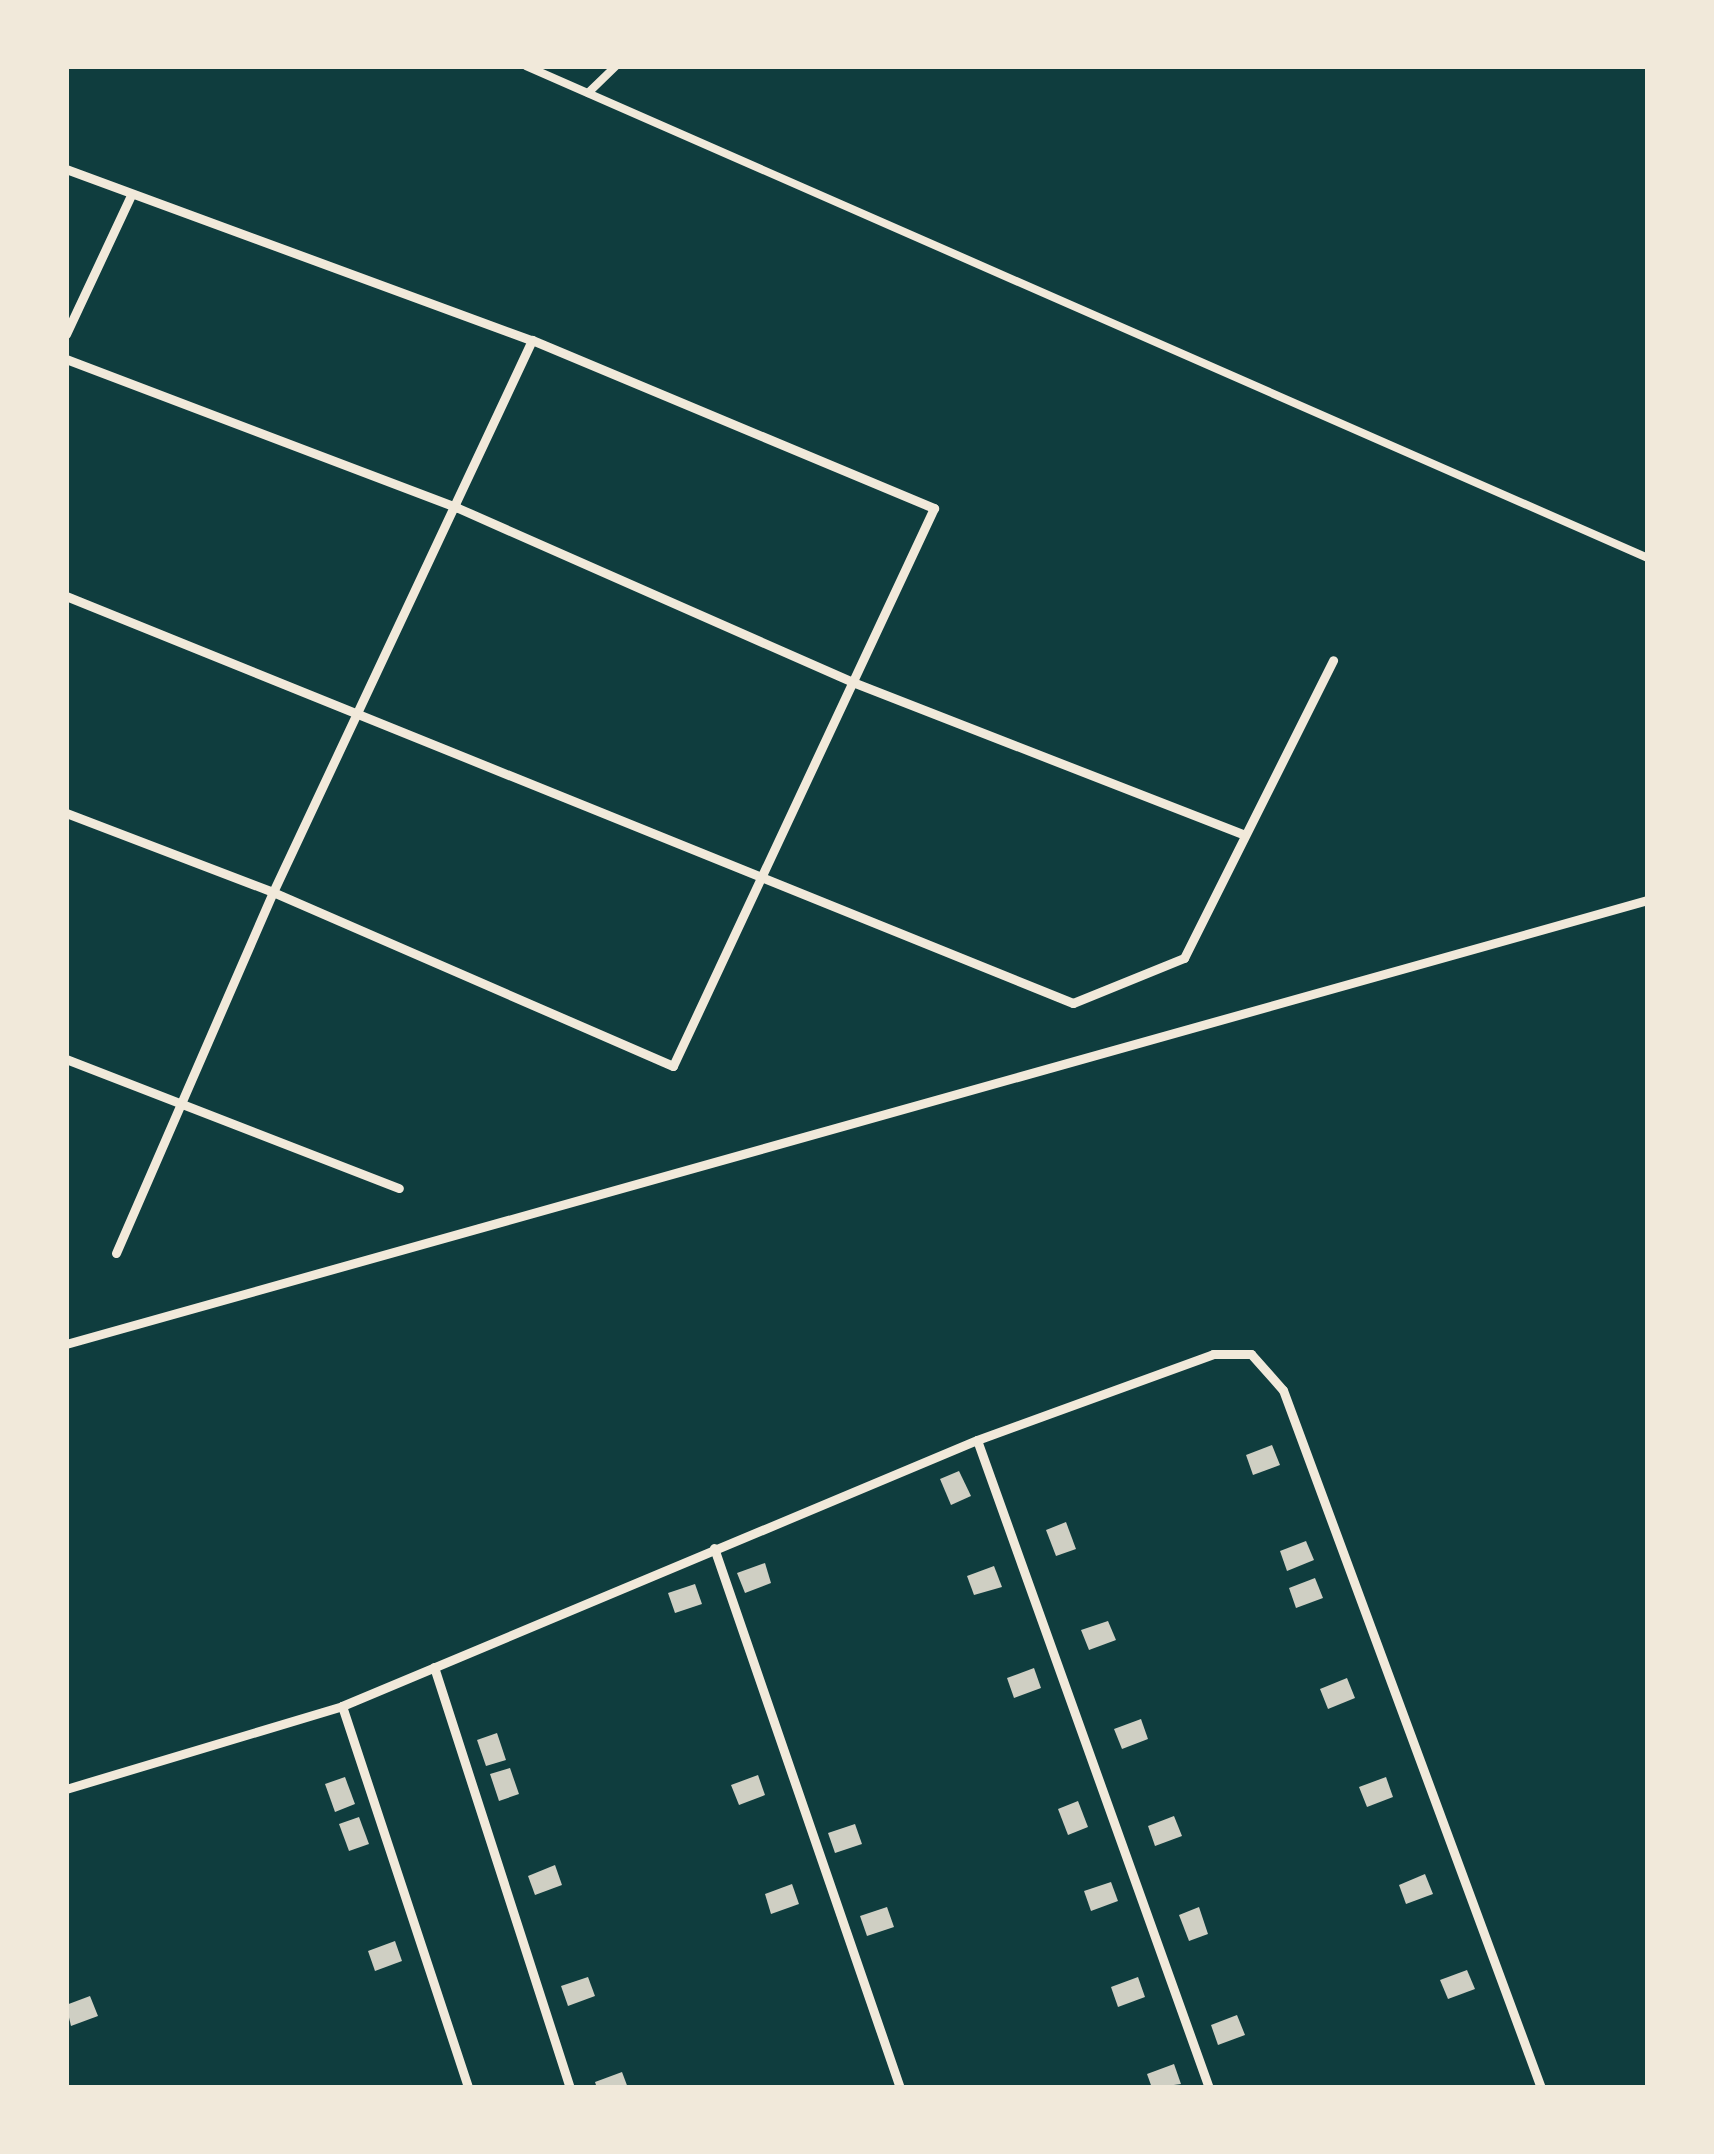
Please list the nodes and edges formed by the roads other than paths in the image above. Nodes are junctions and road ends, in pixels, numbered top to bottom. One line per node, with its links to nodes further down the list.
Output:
1 (66, 169): 2 (lane)
2 (131, 195): 3 (lane); 4 (lane)
3 (66, 334)
4 (532, 340): 6 (lane); 9 (lane)
5 (66, 359): 6 (lane)
6 (458, 508): 9 (lane); 10 (lane)
7 (66, 596): 10 (lane)
8 (1334, 661): 12 (lane)
9 (850, 681): 12 (lane); 13 (lane)
10 (355, 715): 13 (lane); 14 (lane)
11 (66, 813): 14 (lane)
12 (1243, 834): 13 (lane)
13 (761, 874): 14 (lane)
14 (273, 892): 17 (lane)
15 (1648, 900): 20 (lane)
16 (66, 1059): 17 (lane)
17 (177, 1106): 18 (lane); 19 (lane)
18 (399, 1188)
19 (116, 1253)
20 (66, 1344)
21 (977, 1440): 22 (lane); 29 (lane); 30 (lane)
22 (714, 1548): 23 (lane); 28 (lane)
23 (434, 1667): 24 (lane); 27 (lane)
24 (342, 1706): 25 (lane); 26 (lane)
25 (66, 1789)
26 (468, 2088)
27 (570, 2088)
28 (900, 2088)
29 (1208, 2088)
30 (1541, 2088)

